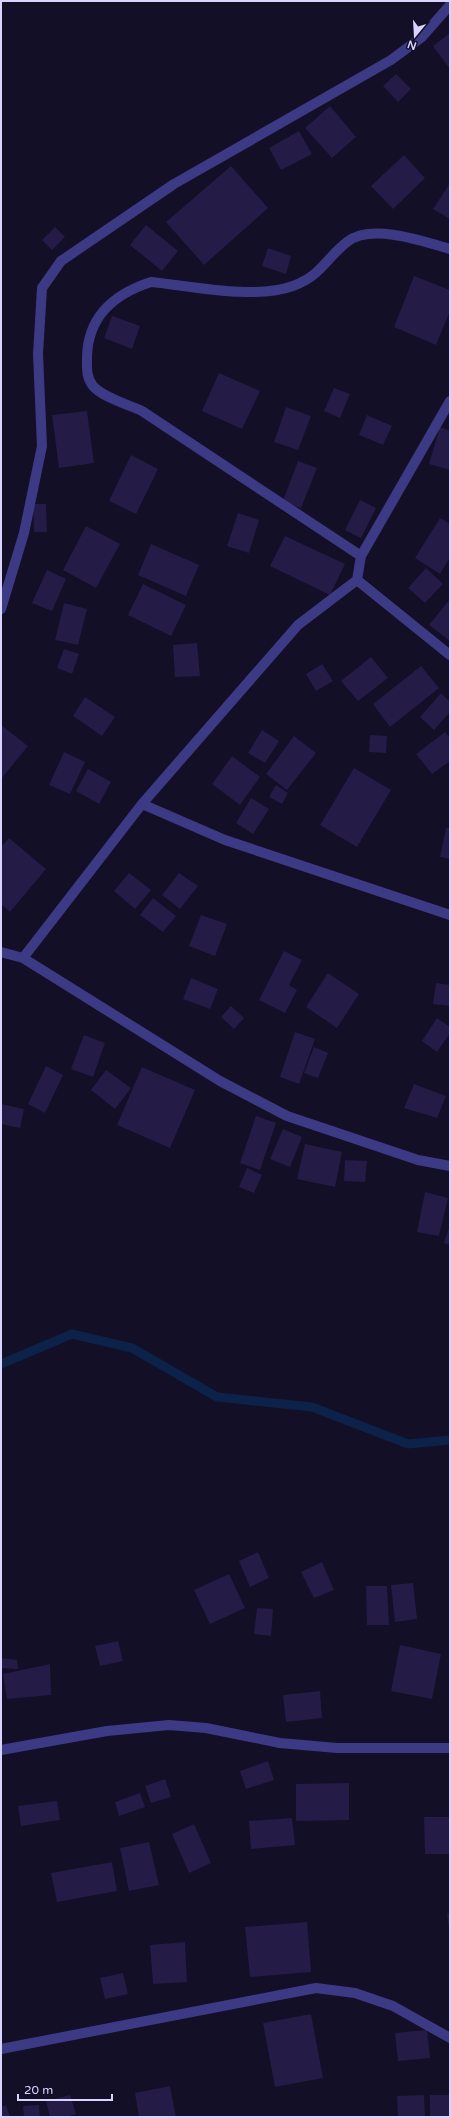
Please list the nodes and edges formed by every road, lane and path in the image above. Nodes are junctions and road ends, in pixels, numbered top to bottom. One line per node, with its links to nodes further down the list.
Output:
1 (450, 5): 6 (street)
2 (450, 249): 4 (street)
3 (450, 401): 4 (street)
4 (361, 556): 5 (street)
5 (357, 580): 7 (street); 8 (street)
6 (1, 609)
7 (450, 655)
8 (142, 804): 9 (street); 11 (street)
9 (450, 916)
10 (1, 952): 11 (street)
11 (23, 958): 12 (street)
12 (450, 1166)
13 (450, 1748): 14 (street)
14 (1, 1750)
15 (450, 2038): 16 (street)
16 (1, 2049)

